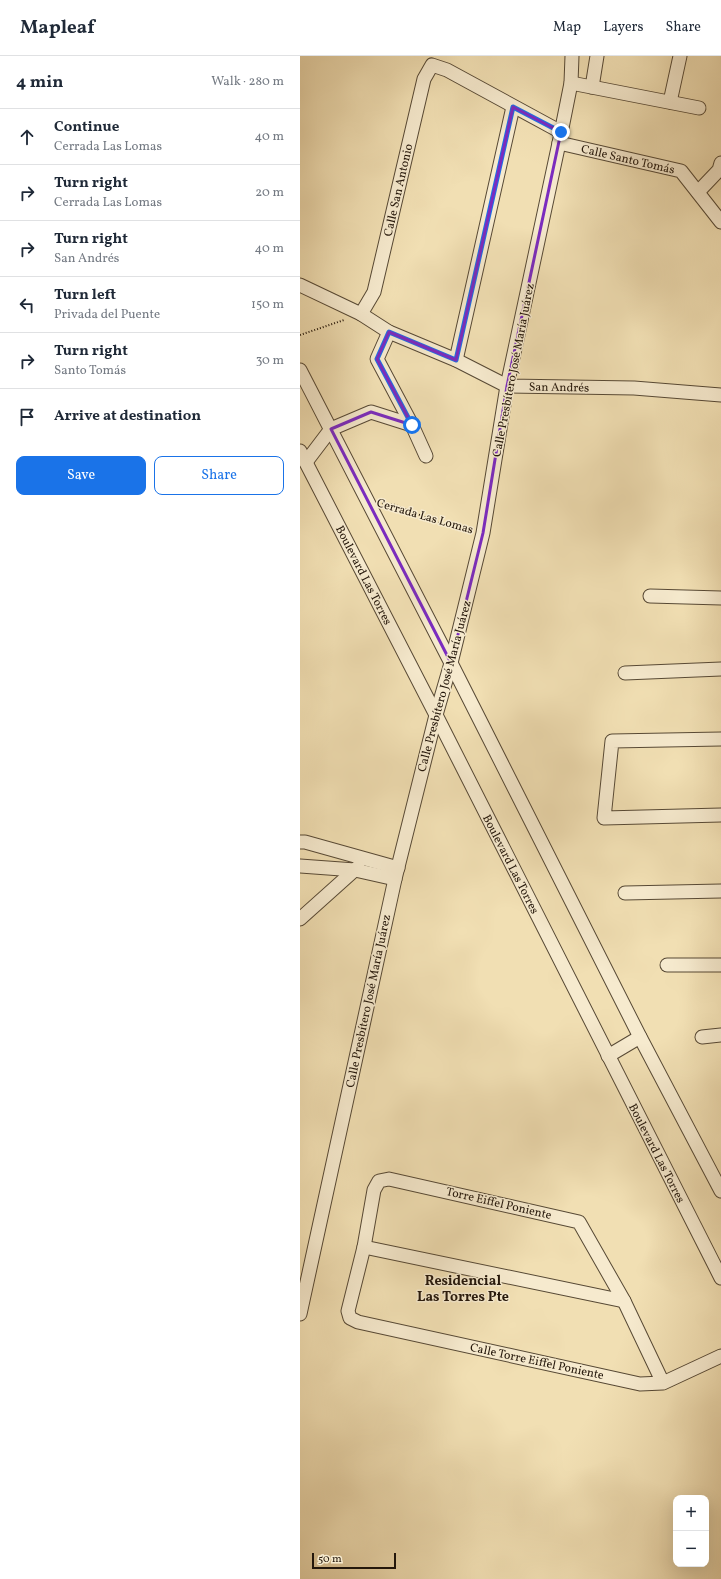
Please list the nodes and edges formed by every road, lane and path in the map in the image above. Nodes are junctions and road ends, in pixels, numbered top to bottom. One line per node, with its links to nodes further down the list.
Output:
1 (572, 56): 5 (street, Calle Presbítero José María Juárez)
2 (597, 56): 6 (street)
3 (680, 56): 7 (street)
4 (432, 65): 8 (street, Calle Santo Tomás); 15 (street, Calle San Antonio)
5 (571, 83): 6 (street); 10 (street, Calle Presbítero José María Juárez)
6 (592, 87): 7 (street)
7 (670, 102): 9 (street)
8 (513, 107): 10 (street, Calle Santo Tomás); 18 (street)
9 (699, 108)
10 (560, 138): 12 (street, Calle Santo Tomás); 20 (street, Calle Presbítero José María Juárez)
11 (721, 163): 12 (street)
12 (698, 192): 13 (street, Calle Santo Tomás)
13 (721, 222)
14 (300, 285): 15 (street, San Andrés)
15 (360, 314): 16 (street, San Andrés); 17 (path)
16 (389, 332): 18 (street, San Andrés); 22 (street)
17 (300, 335)
18 (456, 360): 20 (street, San Andrés)
19 (300, 370): 23 (street)
20 (507, 386): 21 (street, San Andrés); 27 (street, Calle Presbítero José María Juárez)
21 (721, 395)
22 (412, 425): 23 (street); 25 (street)
23 (331, 429): 24 (street); 26 (street)
24 (306, 455): 33 (street, Boulevard Las Torres)
25 (426, 456)
26 (366, 500): 27 (path, Cerrada Las Lomas); 30 (street)
27 (484, 533): 30 (street, Calle Presbítero José María Juárez)
28 (650, 596): 29 (street)
29 (721, 598)
30 (451, 663): 33 (street, Calle Presbítero José María Juárez); 47 (street)
31 (721, 669): 32 (street)
32 (625, 673)
33 (436, 715): 40 (street, Calle Presbítero José María Juárez); 49 (street, Boulevard Las Torres)
34 (721, 739): 35 (street)
35 (721, 815)
36 (300, 842): 37 (street)
37 (366, 859): 39 (street); 40 (street)
38 (300, 866): 39 (street)
39 (355, 870): 40 (street); 43 (street)
40 (397, 873): 54 (street, Calle Presbítero José María Juárez)
41 (721, 891): 42 (street)
42 (625, 893)
43 (301, 922)
44 (667, 965): 45 (street)
45 (721, 965)
46 (721, 1035): 48 (street)
47 (640, 1037): 49 (street); 50 (street)
48 (702, 1037)
49 (608, 1056): 52 (street, Boulevard Las Torres)
50 (721, 1191)
51 (364, 1248): 53 (street); 53 (street, Torre Eiffel Poniente); 55 (street, Torre Eiffel Poniente)
52 (721, 1278)
53 (624, 1302): 57 (street, Torre Eiffel Poniente)
54 (300, 1312)
55 (350, 1318): 57 (street, Calle Torre Eiffel Poniente)
56 (721, 1356): 57 (street, Calle Torre Eiffel Poniente)
57 (663, 1383)

